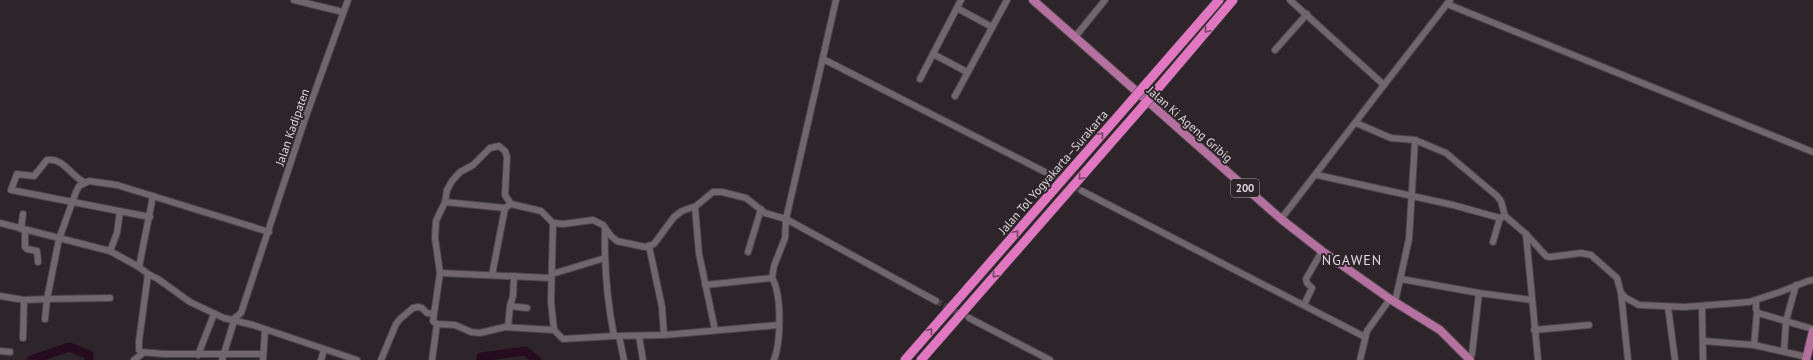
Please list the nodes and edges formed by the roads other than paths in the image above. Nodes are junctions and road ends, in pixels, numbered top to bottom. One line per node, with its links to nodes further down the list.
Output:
1 (294, 0): 11 (street)
2 (348, 0): 14 (street, Jalan Kadipaten)
3 (836, 0): 20 (street)
4 (960, 0): 13 (street)
5 (1007, 0): 16 (street)
6 (1034, 0): 17 (main road, Jalan Ki Ageng Gribig / 200)
7 (1105, 0): 17 (street)
8 (1218, 0): 128 (highway, Jalan Tol Yogyakarta–Surakarta, one-way to 8, bridge)
9 (1232, 0): 129 (highway, Jalan Tol Yogyakarta–Surakarta, one-way to 129, bridge)
10 (1290, 0): 15 (street)
11 (304, 2): 14 (street)
12 (1448, 2): 23 (street); 27 (street)
13 (957, 8): 16 (street); 19 (street)
14 (343, 12): 50 (street, Jalan Kadipaten)
15 (1306, 14): 18 (street); 23 (street)
16 (992, 27): 21 (street)
17 (1075, 37): 45 (main road, Jalan Ki Ageng Gribig / 200)
18 (1275, 50)
19 (933, 54): 21 (street); 22 (street)
20 (823, 60): 28 (street); 44 (street)
21 (968, 72): 24 (street)
22 (920, 79)
23 (1384, 85): 25 (street)
24 (955, 96)
25 (1356, 123): 26 (street); 29 (street)
26 (1415, 140): 33 (street); 43 (street)
27 (1813, 152)
28 (1045, 172)
29 (1317, 175): 33 (street); 45 (street)
30 (84, 182): 32 (street); 34 (street); 34 (street)
31 (1082, 191): 81 (street)
32 (153, 196): 42 (street); 50 (street)
33 (1411, 196): 43 (street); 67 (street)
34 (73, 202): 40 (street); 52 (street)
35 (445, 202): 36 (street); 38 (street); 61 (street)
36 (511, 204): 38 (street); 47 (street)
37 (695, 207): 39 (street); 54 (street); 69 (street)
38 (506, 208): 63 (street)
39 (761, 209): 44 (street); 57 (street)
40 (120, 211): 42 (street); 55 (street)
41 (23, 214): 49 (street)
42 (150, 217): 60 (street)
43 (1502, 217): 51 (street); 53 (street)
44 (786, 219): 66 (street); 80 (street)
45 (1281, 219): 56 (main road, Jalan Ki Ageng Gribig / 200)
46 (0, 223): 49 (street)
47 (553, 223): 48 (street); 65 (street)
48 (605, 228): 54 (street); 58 (street)
49 (23, 229): 52 (street); 59 (street)
50 (269, 232): 87 (street, Jalan Kadipaten)
51 (1526, 234): 72 (street); 77 (street)
52 (59, 239): 55 (street); 75 (street)
53 (1493, 242)
54 (649, 246): 103 (street)
55 (110, 251): 60 (street)
56 (1322, 251): 79 (main road, Jalan Ki Ageng Gribig / 200); 81 (street)
57 (748, 252)
58 (604, 258): 65 (street); 104 (street)
59 (38, 262)
60 (139, 267): 62 (street)
61 (440, 273): 63 (street); 91 (street)
62 (148, 274): 88 (street); 114 (street)
63 (492, 275): 64 (street)
64 (514, 276): 65 (street); 82 (street)
65 (551, 276): 98 (street)
66 (772, 278): 69 (street); 95 (street)
67 (1401, 279): 71 (street); 79 (street)
68 (1813, 280): 70 (street)
69 (705, 285): 100 (street)
70 (1796, 285): 78 (street); 93 (street)
71 (1479, 293): 77 (street); 118 (street)
72 (1622, 293): 84 (street); 133 (street)
73 (0, 296): 76 (street)
74 (110, 298): 75 (street)
75 (47, 299): 76 (street); 90 (street)
76 (24, 300): 107 (street)
77 (1532, 300): 101 (street)
78 (1756, 300): 83 (street); 86 (street)
79 (1392, 301): 106 (street); 118 (main road, Jalan Ki Ageng Gribig / 200)
80 (936, 302)
81 (1304, 305): 106 (street)
82 (510, 306): 85 (street); 97 (street)
83 (1702, 306): 84 (street); 108 (street)
84 (1668, 307): 134 (street)
85 (527, 308)
86 (1757, 312): 93 (street); 109 (street)
87 (241, 313): 92 (street); 94 (street)
88 (214, 314): 92 (street); 115 (street)
89 (969, 318): 130 (street)
90 (45, 319)
91 (434, 319): 97 (street); 123 (street); 124 (street)
92 (233, 320): 94 (street); 116 (street)
93 (1786, 321): 102 (street); 112 (street)
94 (244, 323): 99 (street)
95 (778, 325): 100 (street); 127 (street)
96 (1589, 325): 101 (street)
97 (508, 326): 98 (street)
98 (553, 327): 104 (street)
99 (265, 330): 110 (street); 117 (street)
100 (715, 330): 103 (street)
101 (1534, 330): 132 (street)
102 (1813, 330): 119 (main road)
103 (664, 335): 105 (street)
104 (617, 336): 105 (street); 125 (street)
105 (640, 336): 126 (street)
106 (1365, 336): 131 (street)
107 (23, 338)
108 (1703, 341): 109 (street); 135 (street)
109 (1754, 345): 112 (street)
110 (324, 350): 121 (street); 122 (street)
111 (0, 351): 113 (street)
112 (1784, 351): 119 (street)
113 (10, 352)
114 (143, 353): 115 (street); 120 (street)
115 (198, 355): 116 (street)
116 (223, 357): 117 (street)
117 (263, 357)
118 (1466, 358)
119 (1806, 358)
120 (134, 360)
121 (321, 360)
122 (357, 360)
123 (381, 360)
124 (432, 360)
125 (624, 360)
126 (643, 360)
127 (774, 360)
128 (905, 360)
129 (921, 360)
130 (1050, 360)
131 (1360, 360)
132 (1538, 360)
133 (1628, 360)
134 (1675, 360)
135 (1703, 360)

